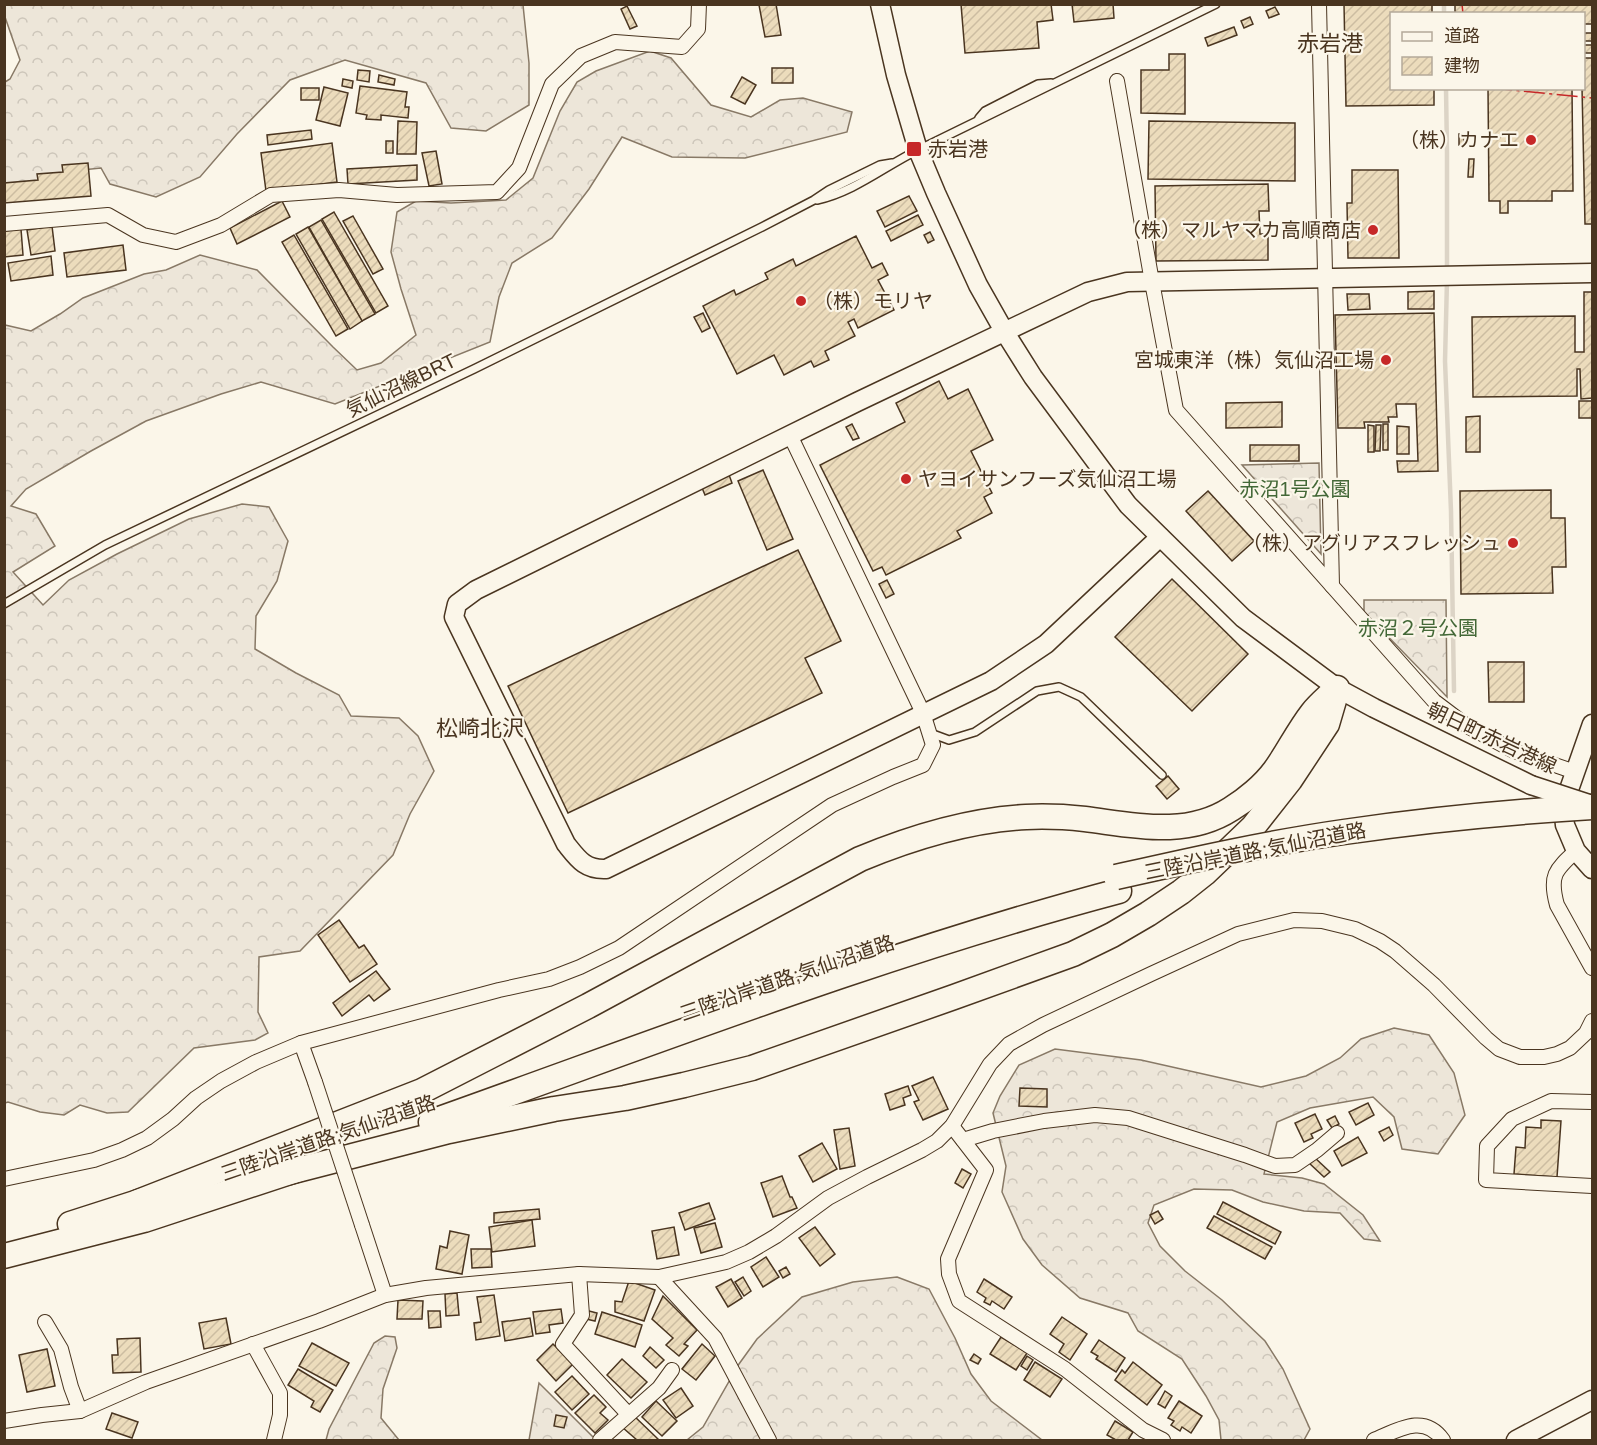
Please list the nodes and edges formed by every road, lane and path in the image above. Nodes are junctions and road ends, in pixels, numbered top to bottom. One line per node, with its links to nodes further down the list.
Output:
1 (699, 4): 7 (street)
2 (880, 4): 6 (street, 朝日町赤岩港線)
3 (1216, 4): 6 (lane, 気仙沼線BRT)
4 (1319, 4): 9 (street)
5 (1117, 81): 10 (street)
6 (918, 150): 11 (street, 朝日町赤岩港線); 15 (lane, 気仙沼線BRT)
7 (4, 224)
8 (1593, 273): 9 (street)
9 (1326, 278): 10 (street); 14 (street)
10 (1152, 282): 11 (street); 14 (street)
11 (1004, 331): 12 (street); 13 (street, 朝日町赤岩港線)
12 (790, 435): 17 (street); 17 (street)
13 (1160, 537): 16 (street, 朝日町赤岩港線); 17 (street)
14 (1332, 586): 20 (street)
15 (4, 604)
16 (1337, 688): 22 (street, 朝日町赤岩港線, bridge); 34 (highway); 37 (highway)
17 (923, 713): 19 (street)
18 (1593, 724): 20 (street)
19 (930, 733): 21 (lane); 29 (street)
20 (1575, 772): 24 (street)
21 (1162, 775)
22 (1593, 806): 26 (highway, 三陸沿岸道路;気仙沼道路, bridge)
23 (1593, 820): 26 (highway, 三陸沿岸道路;気仙沼道路)
24 (1576, 851): 25 (street); 27 (street)
25 (1593, 869)
26 (1118, 884): 34 (highway, 三陸沿岸道路;気仙沼道路); 37 (highway, 三陸沿岸道路;気仙沼道路)
27 (1593, 968)
28 (1593, 1021): 31 (street)
29 (301, 1043): 35 (street); 42 (street, bridge)
30 (1593, 1102): 36 (street)
31 (952, 1126): 33 (street); 41 (street)
32 (1337, 1133): 33 (street)
33 (963, 1140): 53 (street)
34 (286, 1173): 39 (highway, 三陸沿岸道路;気仙沼道路)
35 (4, 1179)
36 (1593, 1186)
37 (138, 1202): 38 (highway, 三陸沿岸道路;気仙沼道路)
38 (4, 1243)
39 (4, 1256)
40 (579, 1274): 41 (street); 42 (street); 48 (street)
41 (659, 1276): 52 (street)
42 (385, 1295): 44 (street)
43 (45, 1322): 47 (street)
44 (253, 1344): 47 (street); 50 (street)
45 (672, 1370): 48 (street)
46 (1593, 1400): 56 (street)
47 (80, 1411): 49 (street)
48 (628, 1414): 51 (street)
49 (4, 1421)
50 (274, 1440)
51 (600, 1440)
52 (769, 1440)
53 (1163, 1440)
54 (1374, 1440): 55 (street)
55 (1443, 1440)
56 (1515, 1440)

